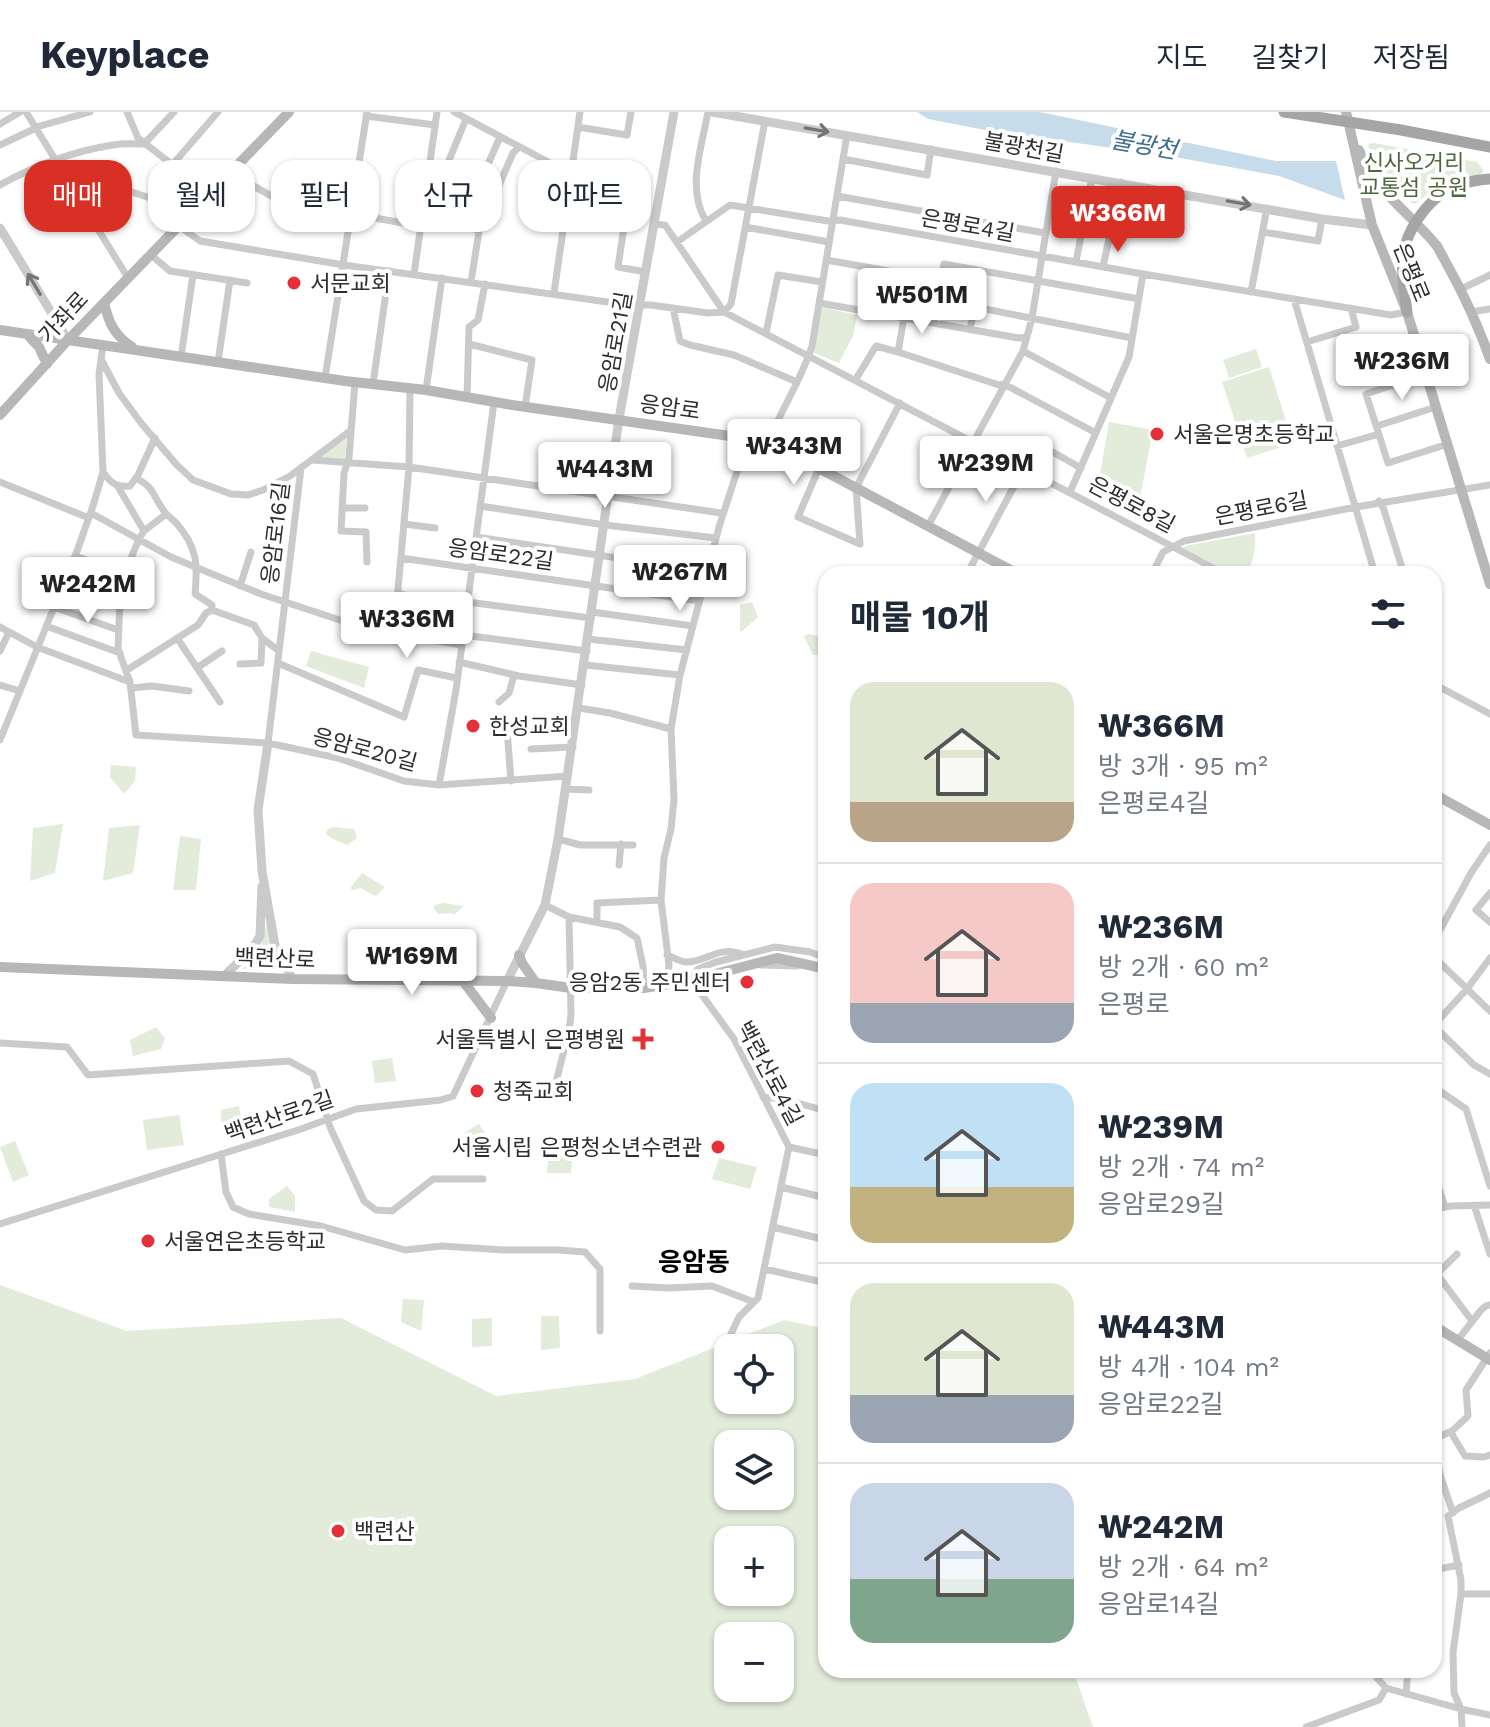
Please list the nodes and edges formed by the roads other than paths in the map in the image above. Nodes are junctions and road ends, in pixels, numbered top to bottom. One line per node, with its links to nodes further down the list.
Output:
1 (23, 112): 18 (street); 21 (street)
2 (90, 112): 21 (street)
3 (127, 112): 24 (street)
4 (174, 112): 24 (street)
5 (218, 112): 33 (street)
6 (289, 112): 34 (main road, 가좌로)
7 (437, 112): 19 (street)
8 (454, 112): 16 (street)
9 (580, 112): 20 (street)
10 (631, 112): 20 (street)
11 (674, 112): 55 (street, 응암로21길)
12 (710, 112): 17 (street, 불광천길); 53 (street, 불광천길)
13 (1284, 112): 15 (main road)
14 (367, 114): 19 (street); 35 (street)
15 (1347, 117): 27 (main road); 54 (main road); 56 (main road, 은평로)
16 (466, 119): 23 (street); 37 (street)
17 (765, 121): 22 (street, 불광천길, one-way to 22); 49 (street)
18 (0, 124)
19 (435, 125): 36 (street)
20 (578, 127): 40 (street)
21 (35, 128): 25 (street); 30 (street)
22 (847, 135): 28 (street, 불광천길); 29 (street)
23 (500, 137): 26 (street); 38 (street)
24 (144, 144): 31 (street); 32 (street)
25 (0, 145)
26 (519, 147): 39 (street); 43 (street)
27 (1490, 147)
28 (931, 149): 29 (street); 41 (street, 불광천길)
29 (843, 159): 48 (street)
30 (54, 160)
31 (59, 160)
32 (167, 160)
33 (176, 160)
34 (243, 160)
35 (360, 160)
36 (430, 160)
37 (449, 160)
38 (490, 160)
39 (544, 160)
40 (573, 160)
41 (1056, 171): 44 (street, 불광천길); 68 (street)
42 (24, 172): 47 (street)
43 (502, 178)
44 (1092, 178): 46 (street, 불광천길); 74 (street)
45 (1490, 179): 54 (main road)
46 (1121, 182): 50 (street, 불광천길, one-way to 50); 76 (street)
47 (0, 185)
48 (837, 196): 52 (street); 68 (street)
49 (749, 207): 52 (street, 은평로4길); 53 (street); 57 (street)
50 (1267, 208): 51 (street, 불광천길); 67 (street)
51 (1322, 219): 56 (street, 불광천길); 67 (street)
52 (833, 220): 70 (street); 72 (street, 은평로4길)
53 (706, 221): 69 (street)
54 (1414, 222): 93 (main road); 107 (main road)
55 (654, 224): 69 (street); 78 (street, 응암로21길)
56 (1372, 225): 107 (main road, 은평로)
57 (745, 227): 70 (street); 106 (street)
58 (0, 228): 119 (street, one-way to 58)
59 (99, 232): 83 (street)
60 (173, 232): 71 (main road, 가좌로)
61 (187, 232): 75 (street)
62 (349, 232): 75 (street)
63 (420, 232): 79 (street)
64 (479, 232): 87 (street)
65 (563, 232): 95 (street)
66 (623, 232): 78 (street, 응암로21길)
67 (1263, 232): 94 (street)
68 (1045, 233): 72 (street)
69 (677, 242): 106 (street)
70 (829, 242): 73 (street)
71 (151, 255): 81 (street); 83 (main road, 가좌로)
72 (1041, 256): 74 (street, 은평로4길); 86 (street)
73 (826, 260): 88 (street); 109 (street)
74 (1076, 262): 76 (street, 은평로4길)
75 (344, 265): 77 (street); 92 (street)
76 (1103, 267): 80 (street, 은평로4길)
77 (389, 271): 79 (street); 140 (street)
78 (646, 272): 102 (street, 응암로21길)
79 (414, 274): 84 (street)
80 (1143, 274): 94 (street, 은평로4길); 97 (street)
81 (193, 275): 85 (street); 130 (street)
82 (1490, 275): 93 (street)
83 (128, 278): 100 (main road, 가좌로)
84 (442, 278): 87 (street); 143 (street)
85 (230, 280): 89 (street); 133 (street)
86 (1037, 280): 97 (street); 111 (street); 112 (street)
87 (471, 282): 90 (street)
88 (822, 282): 101 (street); 115 (street)
89 (247, 283)
90 (485, 284): 95 (street); 123 (street)
91 (330, 288): 92 (street)
92 (340, 289): 96 (street)
93 (1461, 289): 108 (main road)
94 (1251, 292): 98 (street, 은평로4길)
95 (554, 293): 102 (street)
96 (338, 299): 99 (street); 136 (street)
97 (1139, 299): 118 (street)
98 (1294, 299): 104 (street, 은평로4길); 122 (street)
99 (349, 301)
100 (104, 303): 119 (main road, 가좌로); 125 (main road)
101 (819, 303): 109 (street); 129 (street)
102 (640, 305): 103 (street); 151 (street, 응암로21길)
103 (673, 308): 106 (street); 139 (street)
104 (1351, 308): 107 (street, 은평로4길); 122 (street)
105 (1490, 309): 108 (street)
106 (724, 312): 115 (street, 은평로8길)
107 (1407, 312): 126 (main road, 은평로)
108 (1471, 312): 121 (main road)
109 (892, 315): 110 (street)
110 (904, 318): 112 (street); 128 (street)
111 (1032, 318): 113 (street); 117 (street); 118 (street)
112 (933, 323): 113 (street)
113 (970, 329): 117 (street)
114 (0, 330): 116 (main road, 응암로)
115 (766, 333): 129 (street, 은평로8길)
116 (27, 334): 119 (main road, 응암로); 134 (main road)
117 (1027, 337): 127 (street)
118 (1132, 338): 145 (street)
119 (68, 340): 124 (main road, 응암로); 134 (main road, 가좌로)
120 (1375, 340): 126 (street)
121 (1487, 341): 132 (main road)
122 (1307, 342): 160 (street)
123 (469, 344): 144 (street); 148 (street)
124 (103, 345): 125 (main road, 응암로); 131 (street)
125 (137, 350): 130 (main road, 응암로)
126 (1419, 350): 135 (main road, 은평로)
127 (1023, 351): 141 (street); 145 (street)
128 (898, 352): 137 (street); 141 (street)
129 (809, 355): 137 (street, 은평로8길); 139 (street)
130 (181, 357): 133 (main road, 응암로)
131 (101, 359): 155 (street, 응암로16길); 168 (street)
132 (1490, 359)
133 (218, 362): 136 (main road, 응암로)
134 (47, 364): 150 (main road, 가좌로)
135 (1426, 374): 149 (main road, 은평로); 152 (street)
136 (325, 378): 138 (main road, 응암로)
137 (856, 379): 147 (street, 은평로8길)
138 (355, 382): 140 (main road, 응암로); 153 (street)
139 (797, 382): 159 (street)
140 (373, 384): 142 (main road, 응암로)
141 (1004, 384): 154 (street); 157 (street)
142 (410, 389): 143 (main road, 응암로); 163 (street)
143 (426, 390): 144 (main road, 응암로)
144 (467, 398): 146 (main road, 응암로)
145 (1111, 398): 154 (street)
146 (494, 402): 148 (main road, 응암로); 169 (street, 응암로20길)
147 (900, 403): 157 (street, 은평로8길); 174 (street)
148 (525, 407): 151 (main road, 응암로)
149 (1436, 407): 152 (street); 158 (main road, 은평로)
150 (2, 410)
151 (619, 419): 156 (main road, 응암로); 177 (street)
152 (1378, 430): 158 (street); 160 (street)
153 (350, 431): 161 (street, 응암로16길); 162 (street)
154 (1096, 433): 167 (street)
155 (155, 438): 165 (street, 응암로16길); 170 (street)
156 (751, 439): 159 (main road, 응암로); 183 (street)
157 (973, 441): 164 (street, 은평로8길); 188 (street)
158 (1448, 444): 175 (main road, 은평로)
159 (767, 445): 166 (main road, 응암로)
160 (1337, 446): 180 (street)
161 (312, 460): 162 (street, 응암로16길); 165 (street, 응암로16길)
162 (347, 464): 163 (street, 응암로16길); 181 (street)
163 (409, 467): 169 (street); 186 (street)
164 (1022, 467): 167 (street, 은평로8길); 176 (street, 은평로8길); 196 (street)
165 (301, 468): 218 (street, 응암로16길)
166 (819, 468): 174 (main road, 응암로); 174 (street)
167 (1081, 468): 176 (street)
168 (103, 472): 172 (street); 185 (street)
169 (483, 477): 177 (street); 179 (street, 응암로20길)
170 (136, 478): 172 (street); 184 (street)
171 (0, 482): 185 (street)
172 (117, 485): 190 (street)
173 (1490, 485): 175 (street, 은평로6길)
174 (856, 488): 188 (main road, 응암로)
175 (1462, 489): 178 (street, 은평로6길); 212 (main road, 은평로)
176 (1070, 492): 194 (street, 은평로8길)
177 (609, 495): 183 (street); 187 (street)
178 (1379, 501): 180 (street, 은평로6길); 206 (street)
179 (480, 506): 187 (street, 응암로22길); 191 (street, 응암로20길)
180 (1356, 507): 194 (street, 은평로6길); 205 (street)
181 (342, 508): 182 (street); 200 (street)
182 (365, 508)
183 (724, 512): 192 (street)
184 (166, 514): 190 (street); 207 (street)
185 (90, 515): 193 (street, 응암로16길); 198 (street)
186 (404, 524): 189 (street); 199 (street)
187 (605, 525): 192 (street, 응암로22길); 197 (street)
188 (928, 526): 196 (main road, 응암로)
189 (435, 528)
190 (144, 531): 193 (street)
191 (476, 537): 197 (street, 응암로22길); 208 (street, 응암로20길)
192 (716, 538): 209 (street)
193 (139, 539): 207 (street, 응암로16길); 210 (street)
194 (1174, 547): 203 (street); 204 (street, 은평로8길)
195 (251, 552): 213 (street)
196 (978, 553): 201 (street); 202 (main road, 응암로)
197 (600, 554): 209 (street, 응암로22길); 214 (street)
198 (75, 556): 210 (street); 211 (street)
199 (401, 558): 208 (street, 응암로22길); 215 (street)
200 (367, 562)
201 (971, 566)
202 (1003, 566)
203 (1156, 566)
204 (1209, 566)
205 (1373, 566)
206 (1401, 566)
207 (198, 569): 213 (street, 응암로16길); 221 (street)
208 (472, 569): 214 (street, 응암로22길); 219 (street, 응암로20길)
209 (708, 569): 217 (street)
210 (126, 573): 216 (street)
211 (66, 576): 216 (street); 220 (street)
212 (1490, 584)
213 (240, 586): 218 (street, 응암로16길)
214 (596, 586): 217 (street, 응암로22길); 222 (street)
215 (398, 594): 219 (street); 228 (street)
216 (120, 596): 226 (street)
217 (700, 599): 224 (street)
218 (285, 602): 228 (street); 238 (street, 응암로16길)
219 (467, 604): 222 (street); 229 (street, 응암로20길)
220 (54, 607): 223 (street); 226 (street)
221 (212, 610): 230 (street); 231 (street)
222 (592, 615): 224 (street); 232 (street)
223 (46, 626): 234 (street); 240 (street)
224 (693, 626): 235 (street)
225 (0, 627): 227 (street)
226 (118, 630): 240 (street)
227 (9, 632): 234 (street); 236 (street)
228 (394, 634): 233 (street)
229 (463, 635): 233 (street, 응암로20길); 239 (street)
230 (177, 638): 245 (street); 246 (street)
231 (262, 638): 238 (street); 243 (street)
232 (588, 639): 235 (street); 239 (street)
233 (462, 645): 241 (street, 응암로20길)
234 (37, 647): 251 (street); 254 (street)
235 (687, 650): 248 (street)
236 (0, 651)
237 (222, 651): 245 (street)
238 (279, 651): 242 (street, 응암로16길)
239 (587, 651): 244 (street)
240 (120, 653): 246 (street)
241 (459, 662): 247 (street); 249 (street, 응암로20길)
242 (278, 663): 249 (street, 응암로20길); 263 (street, 응암로16길)
243 (240, 664)
244 (585, 665): 248 (street); 252 (street)
245 (197, 668): 256 (street)
246 (127, 670): 251 (street)
247 (514, 675): 252 (street); 257 (street)
248 (680, 675): 261 (street)
249 (457, 678): 268 (street, 응암로20길)
250 (0, 685): 254 (street)
251 (130, 685): 255 (street); 263 (street, 응암로20길)
252 (582, 685): 258 (street)
253 (1442, 688): 259 (street)
254 (20, 691): 262 (street)
255 (189, 691)
256 (220, 702)
257 (499, 702)
258 (579, 708): 261 (street); 264 (street)
259 (1490, 714)
260 (507, 729): 267 (street)
261 (671, 729): 280 (street)
262 (0, 740)
263 (268, 743): 268 (street, 응암로20길); 278 (street)
264 (573, 747): 265 (street); 266 (street)
265 (531, 749)
266 (568, 776): 267 (street); 269 (street)
267 (511, 781): 268 (street)
268 (439, 785)
269 (566, 789): 270 (street); 273 (street)
270 (589, 790)
271 (1442, 798): 272 (main road)
272 (1490, 825)
273 (558, 839): 274 (street); 281 (street)
274 (621, 844): 275 (street); 277 (street)
275 (633, 845)
276 (1490, 845): 285 (street)
277 (619, 865)
278 (262, 871): 294 (street); 295 (street)
279 (1490, 893): 284 (street)
280 (661, 900): 283 (street); 288 (street)
281 (545, 905): 282 (street); 287 (street)
282 (569, 917): 283 (street); 301 (street)
283 (597, 921): 302 (street)
284 (1490, 922)
285 (1442, 926)
286 (818, 954): 290 (street, 백련산로)
287 (519, 955): 297 (street); 299 (main road)
288 (667, 955): 290 (street); 300 (street)
289 (1490, 958): 303 (street)
290 (745, 961): 293 (main road, 백련산로); 298 (main road, 백련산로)
291 (1442, 965): 303 (street)
292 (0, 967): 294 (main road, 백련산로)
293 (818, 970)
294 (224, 976): 295 (main road, 백련산로)
295 (293, 979): 296 (main road, 백련산로)
296 (463, 981): 297 (main road, 백련산로); 306 (main road)
297 (507, 981): 299 (main road, 백련산로); 306 (street, 백련산로2길)
298 (688, 981): 300 (main road, 백련산로); 312 (street, 백련산로4길)
299 (536, 983): 301 (main road, 백련산로)
300 (663, 985): 302 (main road, 백련산로)
301 (571, 988): 302 (main road, 백련산로); 310 (street)
302 (644, 988)
303 (1467, 989): 304 (street); 305 (street)
304 (1490, 1011)
305 (1442, 1017)
306 (491, 1018): 314 (street, 백련산로2길)
307 (1442, 1034): 309 (street)
308 (0, 1043): 314 (street)
309 (1490, 1074)
310 (556, 1082)
311 (1442, 1092): 319 (street)
312 (763, 1097): 313 (street); 315 (street, 백련산로4길)
313 (818, 1109)
314 (327, 1120): 317 (street, 백련산로2길); 318 (street)
315 (789, 1147): 316 (street, 백련산로4길); 320 (street, 백련산로4길)
316 (818, 1153)
317 (221, 1154): 327 (street, 백련산로2길); 340 (street)
318 (483, 1179)
319 (1490, 1186)
320 (781, 1187): 321 (street); 328 (street, 백련산로4길)
321 (818, 1196)
322 (1442, 1198): 325 (street)
323 (1474, 1205): 324 (street); 325 (street); 331 (street)
324 (1490, 1205)
325 (1445, 1207): 326 (street)
326 (1442, 1208)
327 (0, 1224)
328 (773, 1227): 329 (street); 332 (street, 백련산로4길)
329 (818, 1238)
330 (1457, 1254): 333 (street)
331 (1490, 1254)
332 (765, 1269): 334 (street); 337 (street, 백련산로4길)
333 (1442, 1269)
334 (818, 1281)
335 (1442, 1285): 339 (street)
336 (632, 1286): 337 (street)
337 (754, 1302): 342 (street, 백련산로4길)
338 (1490, 1305): 339 (street)
339 (1472, 1321): 343 (street)
340 (600, 1331)
341 (1442, 1331): 343 (main road)
342 (731, 1334)
343 (1457, 1341): 344 (main road)
344 (1489, 1357): 345 (street)
345 (1452, 1431): 346 (street); 347 (street)
346 (1442, 1435)
347 (1490, 1455)
348 (1442, 1481): 350 (street)
349 (1489, 1496): 350 (street)
350 (1453, 1513): 351 (street)
351 (1459, 1565): 352 (street); 353 (street)
352 (1442, 1568)
353 (1461, 1594): 354 (street); 359 (street)
354 (1490, 1594)
355 (1377, 1678): 357 (street)
356 (1407, 1678): 358 (street)
357 (1386, 1688): 358 (street); 361 (street)
358 (1406, 1694): 359 (street)
359 (1461, 1709): 360 (street); 363 (street)
360 (1490, 1715)
361 (1317, 1725): 362 (street)
362 (1306, 1727)
363 (1462, 1727)

